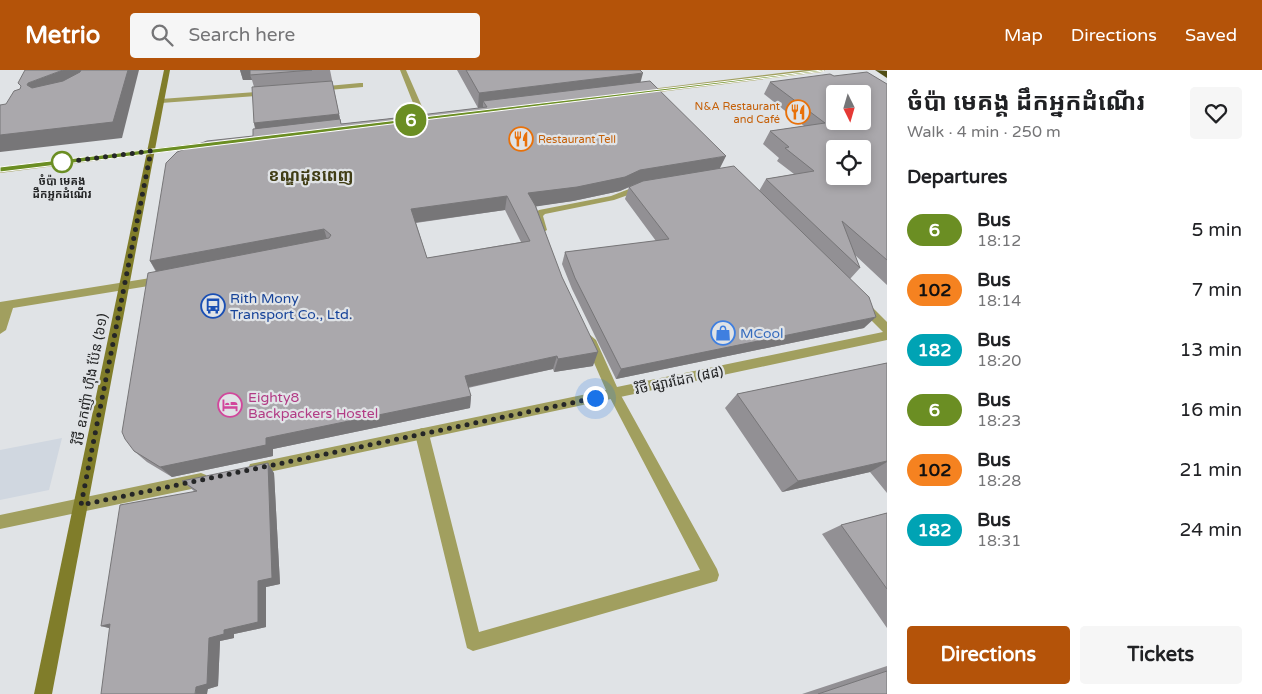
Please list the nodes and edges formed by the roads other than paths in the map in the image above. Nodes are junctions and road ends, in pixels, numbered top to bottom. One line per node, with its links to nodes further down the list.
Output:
1 (167, 70): 10 (street, វិថី ឧកញ៉ា ហ៊ីង ប៉ែន (៦១))
2 (403, 70): 12 (street)
3 (822, 70): 9 (street)
4 (879, 70): 5 (highway)
5 (887, 75)
6 (360, 85): 7 (street)
7 (312, 89)
8 (273, 92): 10 (street)
9 (648, 94)
10 (161, 101): 15 (street, វិថី ឧកញ៉ា ហ៊ីង ប៉ែន (៦១))
11 (433, 117): 12 (street)
12 (423, 118): 13 (street)
13 (414, 120)
14 (219, 143): 15 (street)
15 (151, 151): 16 (street); 20 (street, វិថី ឧកញ៉ា ហ៊ីង ប៉ែន (៦១))
16 (0, 170)
17 (655, 185): 18 (street)
18 (545, 237)
19 (172, 278): 20 (street)
20 (124, 288): 22 (street); 31 (street, វិថី ឧកញ៉ា ហ៊ីង ប៉ែន (៦១))
21 (860, 302): 23 (street)
22 (4, 306): 24 (street)
23 (887, 329)
24 (0, 330)
25 (586, 332): 27 (street)
26 (887, 336): 27 (street, វិថី ផ្សារដែក (៨៨))
27 (614, 394): 28 (street, វិថី ផ្សារដែក (៨៨)); 28 (street)
28 (422, 434): 29 (street, វិថី ផ្សារដែក (៨៨))
29 (246, 470)
30 (217, 477): 31 (street)
31 (81, 505): 32 (street); 33 (street, វិថី ឧកញ៉ា ហ៊ីង ប៉ែន (៦១))
32 (0, 522)
33 (43, 694)

